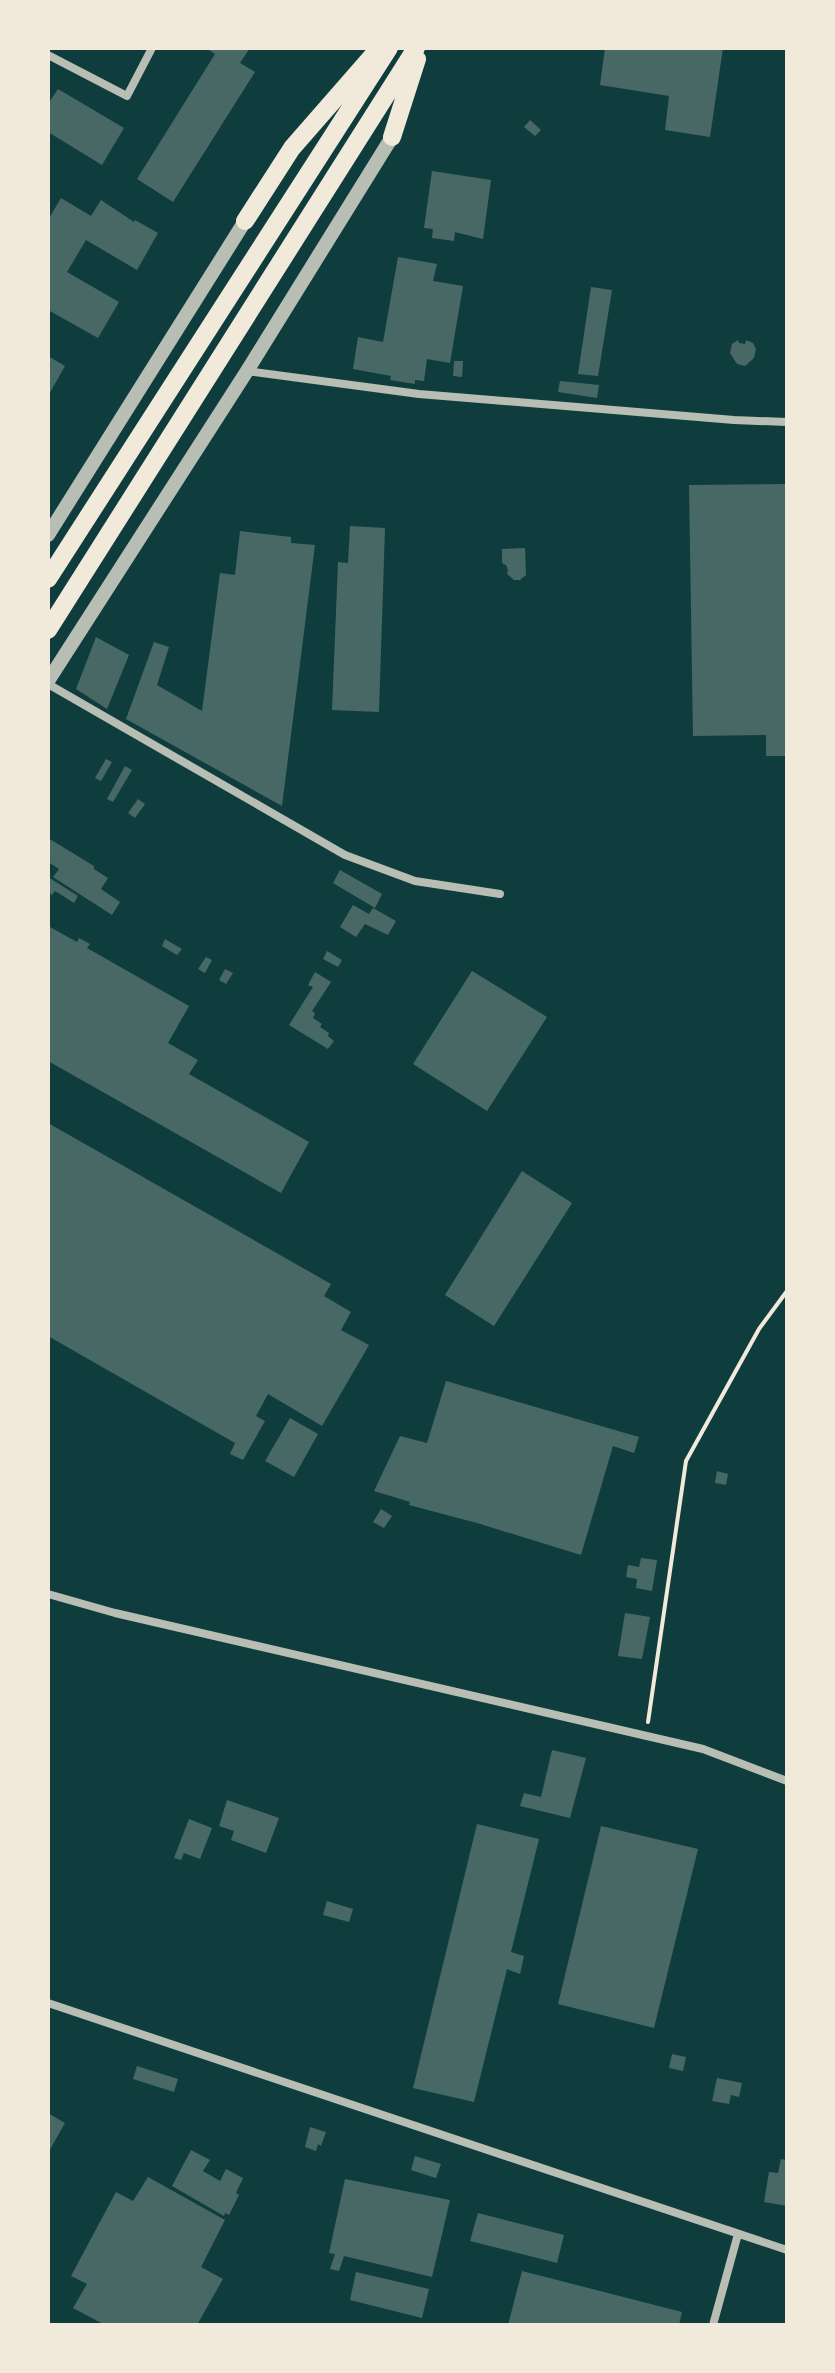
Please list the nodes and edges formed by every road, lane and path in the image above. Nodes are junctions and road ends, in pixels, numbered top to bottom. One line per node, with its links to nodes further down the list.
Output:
1 (152, 48): 5 (street)
2 (379, 48): 7 (highway)
3 (389, 48): 11 (highway)
4 (418, 48): 6 (highway); 12 (highway)
5 (48, 55)
6 (392, 137): 8 (street)
7 (245, 221): 10 (street)
8 (247, 371): 9 (street); 13 (street)
9 (787, 422)
10 (48, 535)
11 (48, 579)
12 (48, 630)
13 (48, 682): 14 (street)
14 (500, 894)
15 (787, 1291): 17 (path)
16 (48, 1594): 17 (street)
17 (646, 1736): 18 (street)
18 (787, 1781)
19 (48, 2003): 20 (street)
20 (738, 2234): 21 (street); 22 (street)
21 (787, 2250)
22 (713, 2325)

